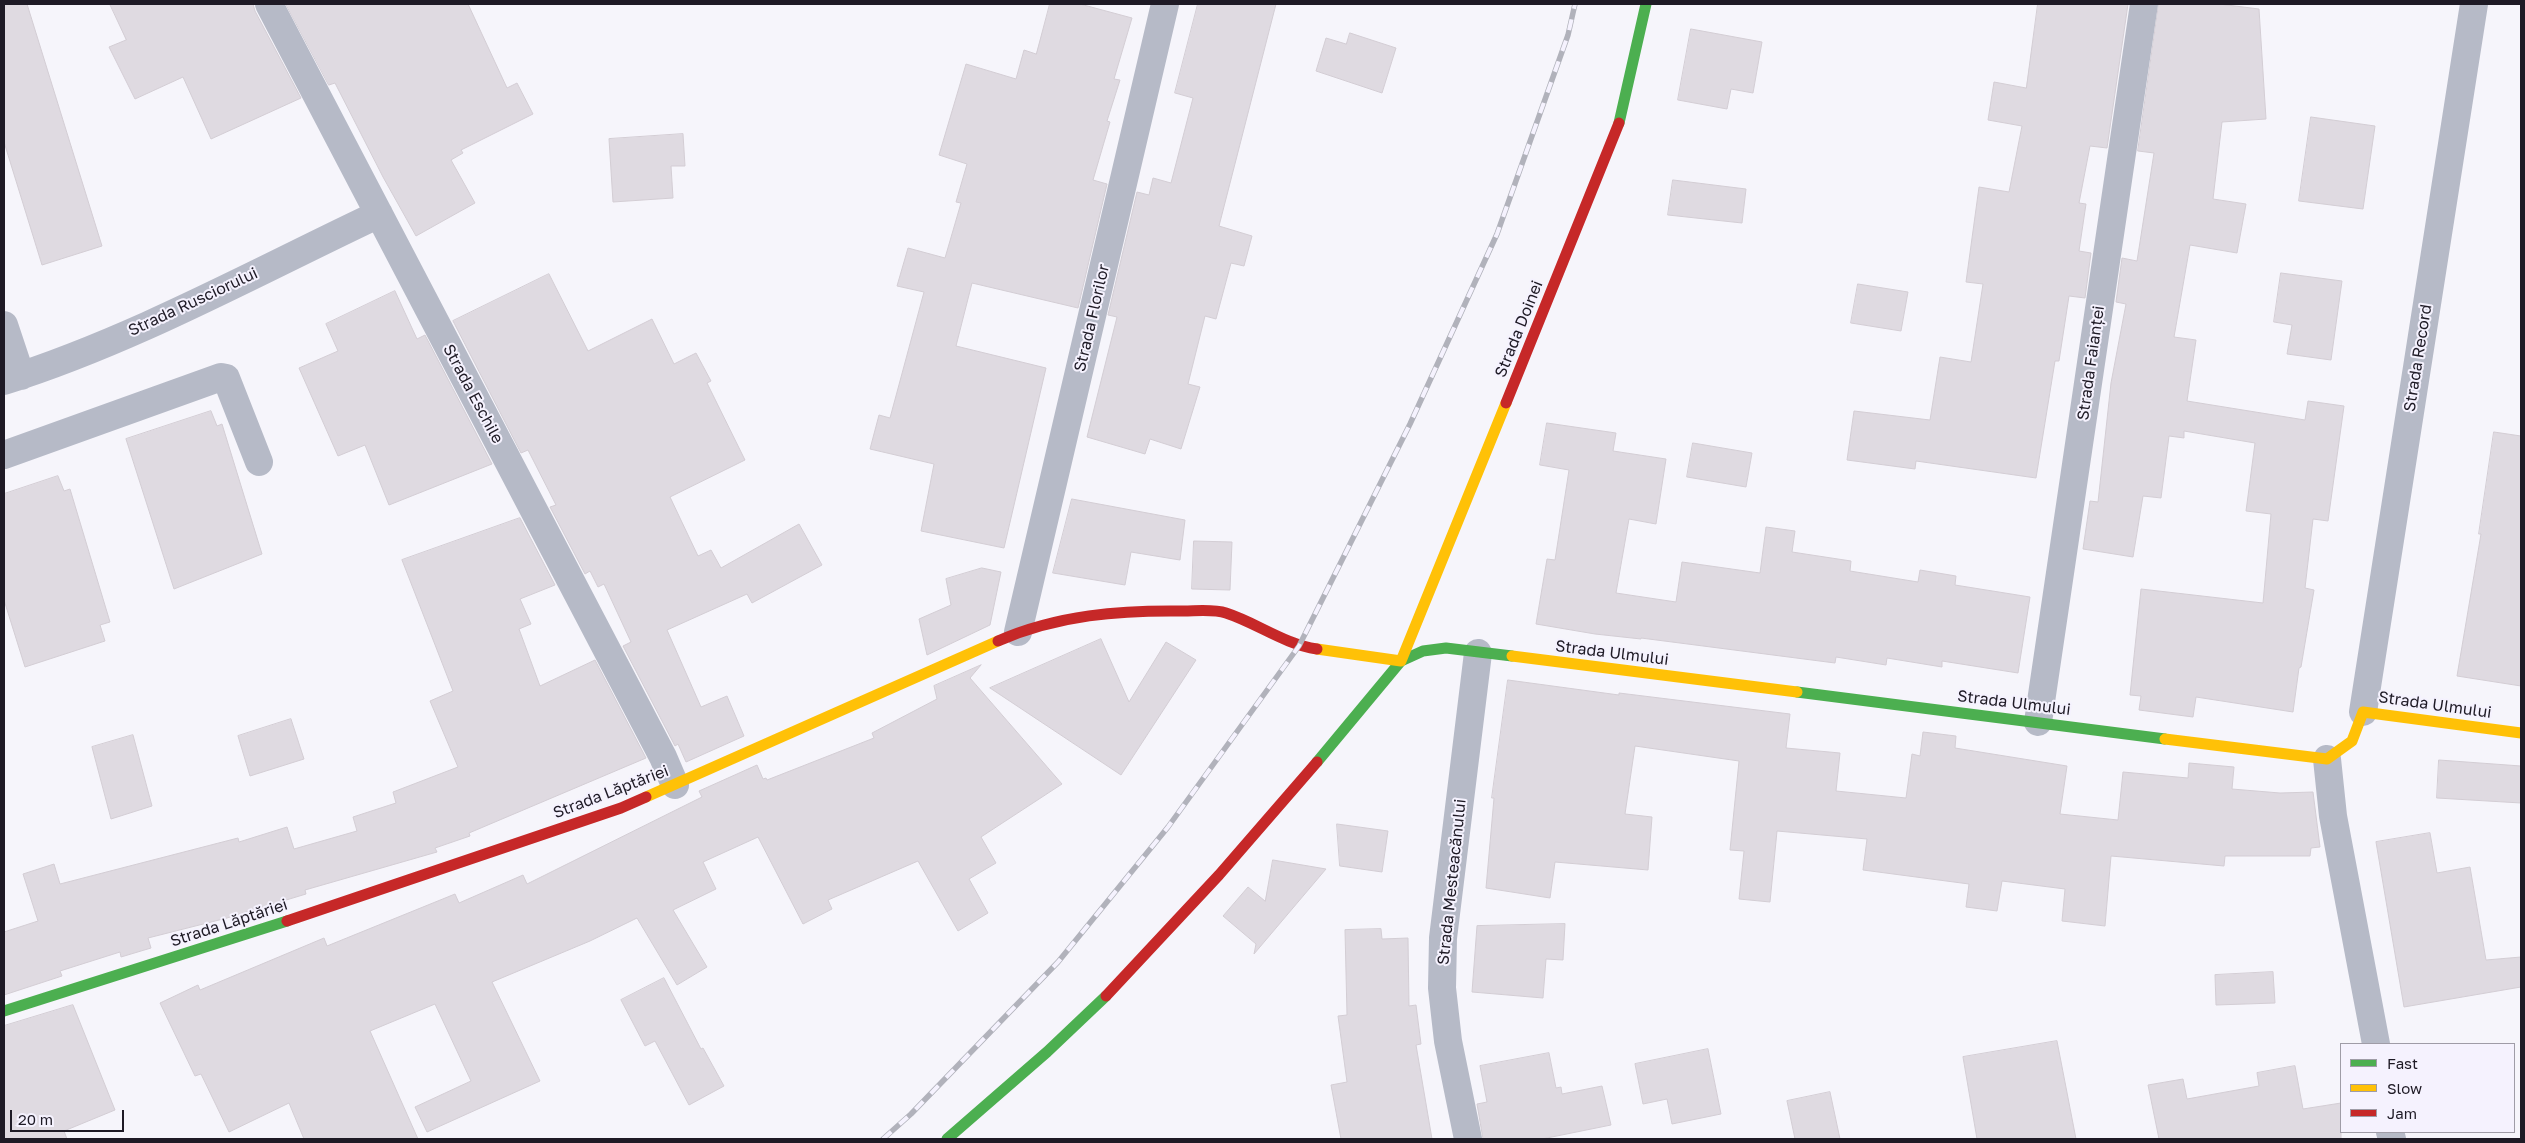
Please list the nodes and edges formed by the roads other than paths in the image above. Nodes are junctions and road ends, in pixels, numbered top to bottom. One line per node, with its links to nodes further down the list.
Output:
1 (269, 4): 6 (street, Strada Eschile)
2 (1165, 4): 11 (street, Strada Florilor)
3 (1646, 4): 13 (street, Strada Doinei)
4 (2144, 4): 15 (street, Strada Faianței)
5 (2474, 4): 14 (street, Strada Record)
6 (379, 214): 8 (street, Strada Rusciorului); 18 (street, Strada Eschile)
7 (4, 325): 8 (street)
8 (13, 379)
9 (4, 455): 10 (street)
10 (259, 462)
11 (1018, 632): 13 (street, Strada Lăptăriei); 18 (street, Strada Lăptăriei)
12 (1478, 652): 13 (street, Strada Ulmului); 15 (street, Strada Ulmului); 22 (street, Strada Mesteacănului)
13 (1401, 661): 21 (street)
14 (2363, 712): 16 (street, Strada Ulmului); 17 (street, Strada Ulmului)
15 (2038, 722): 17 (street, Strada Ulmului)
16 (2521, 733)
17 (2327, 759): 20 (street)
18 (676, 785): 19 (street, Strada Lăptăriei)
19 (4, 1011)
20 (2376, 1043)
21 (947, 1139)
22 (1468, 1139)

